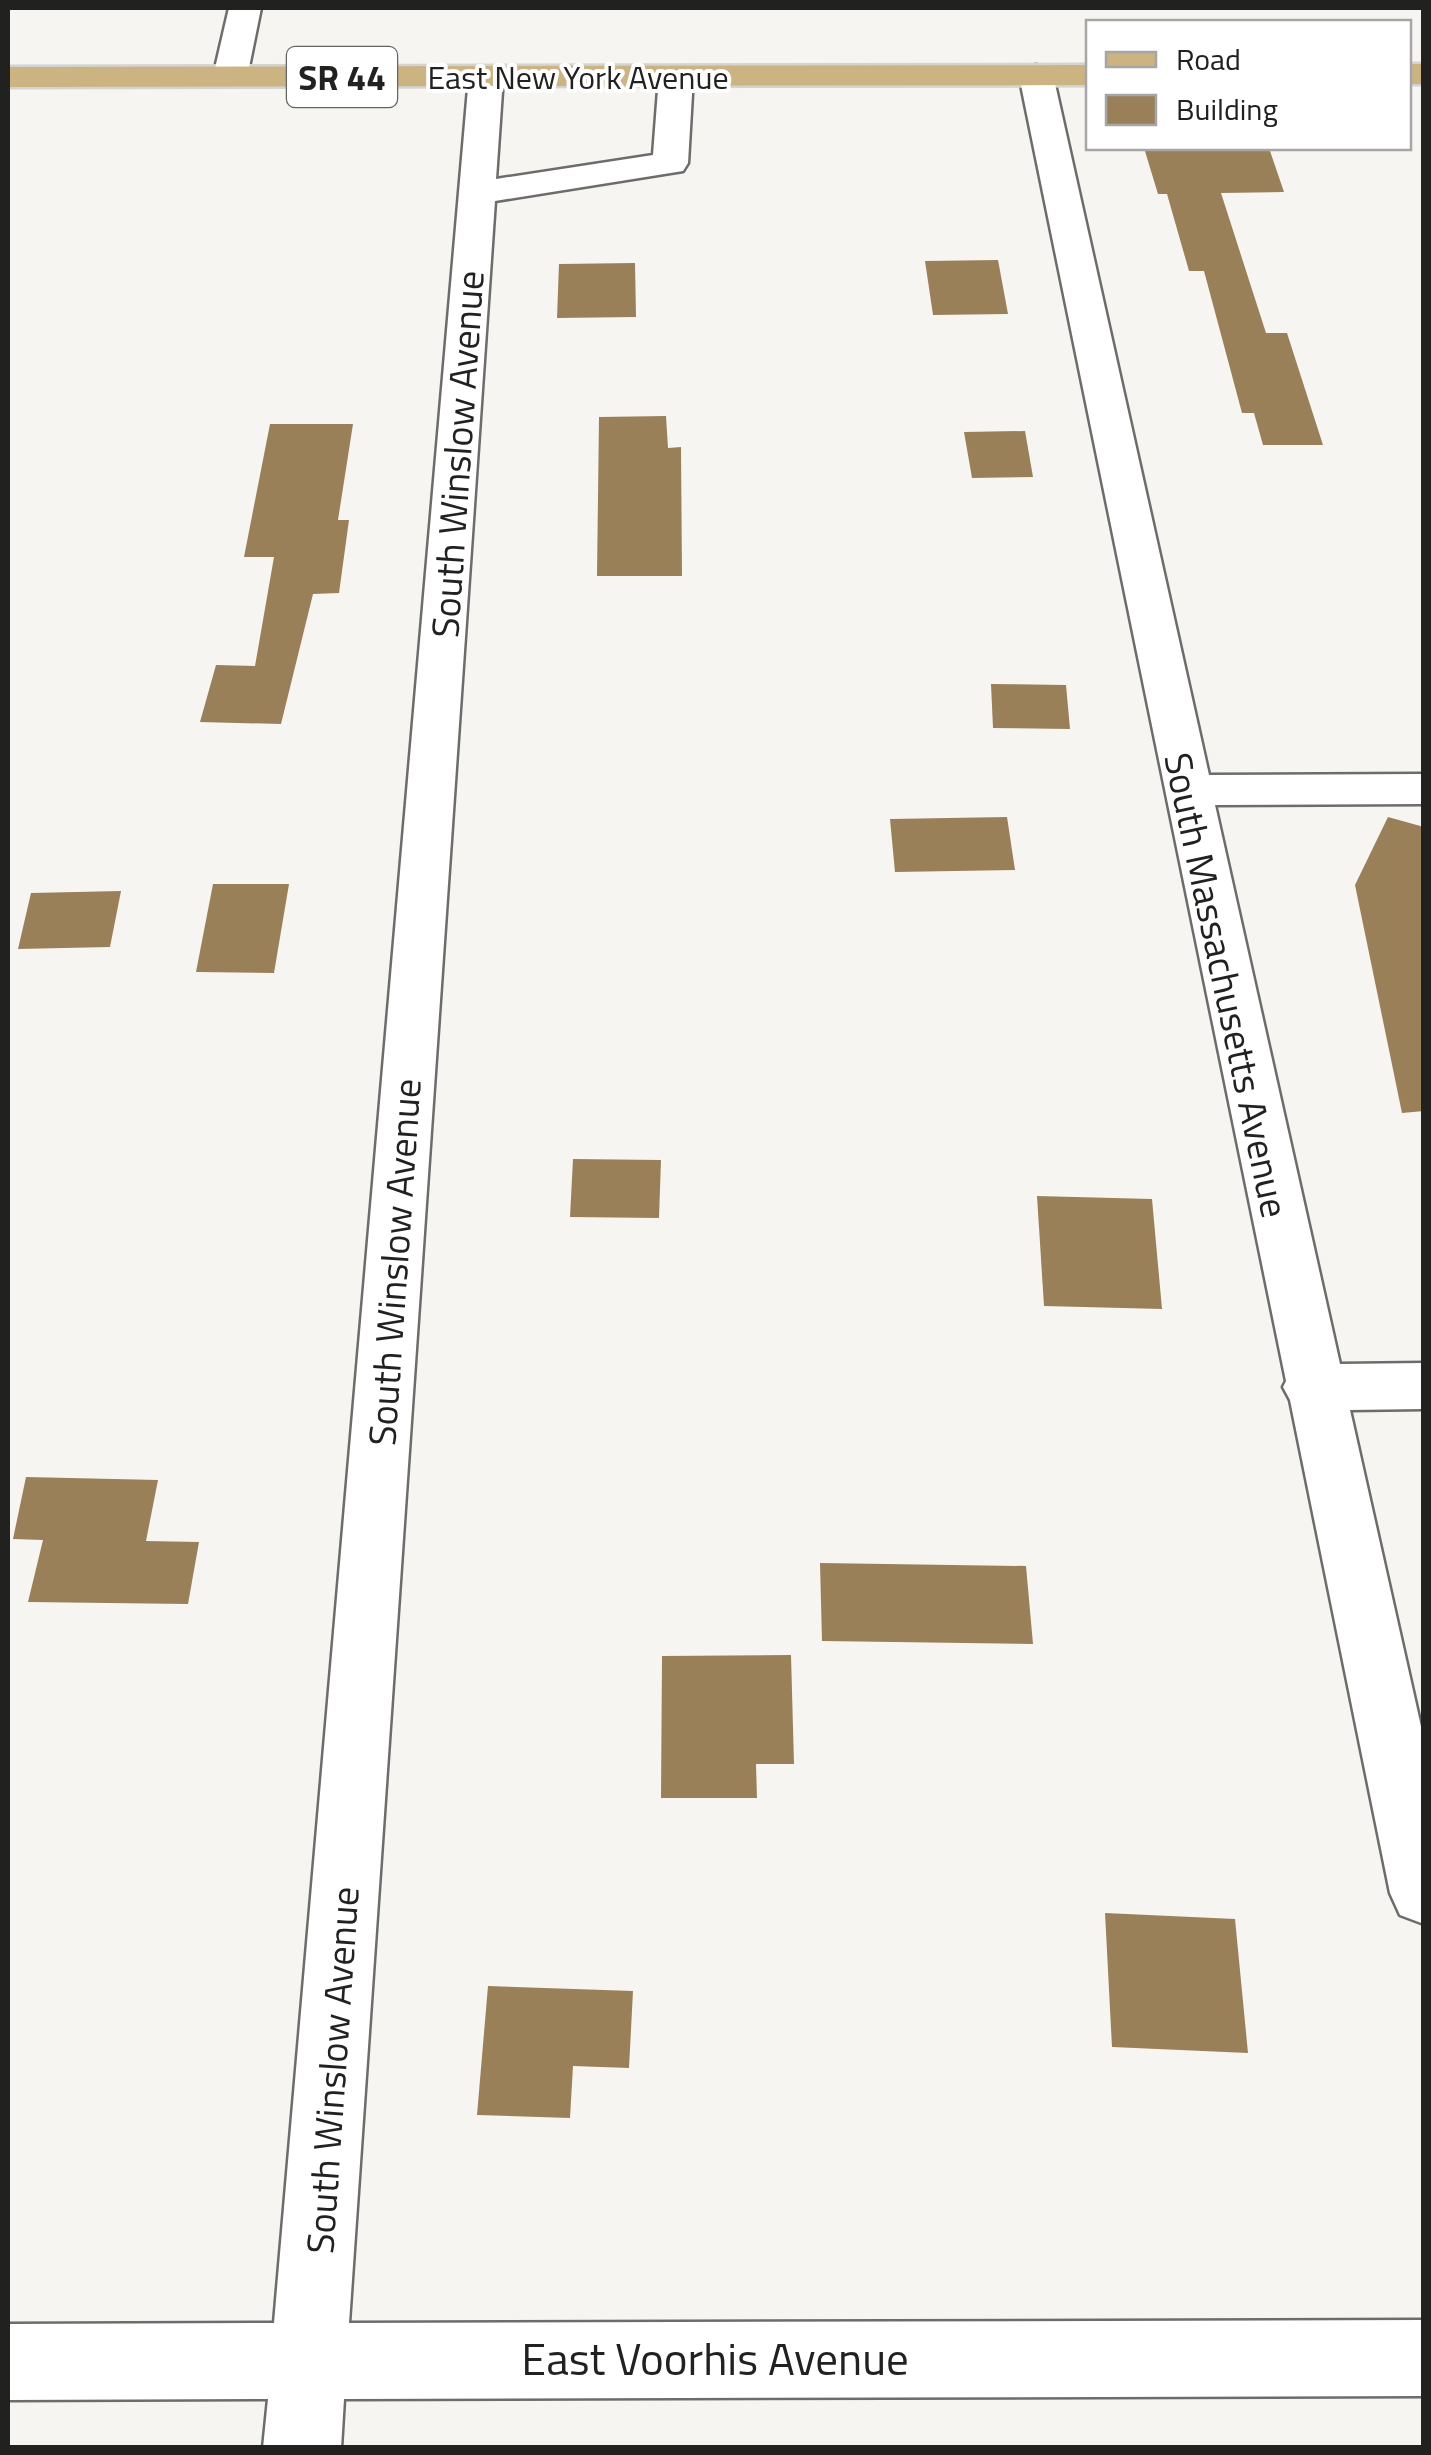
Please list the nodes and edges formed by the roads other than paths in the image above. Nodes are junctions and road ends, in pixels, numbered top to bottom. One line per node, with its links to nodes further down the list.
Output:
1 (245, 8): 6 (street)
2 (1036, 75): 3 (main road, East New York Avenue / SR 44); 7 (main road, East New York Avenue / SR 44); 10 (street, South Massachusetts Avenue)
3 (1086, 75)
4 (486, 76): 6 (main road, East New York Avenue / SR 44); 7 (main road, East New York Avenue / SR 44); 8 (street, South Winslow Avenue)
5 (8, 77): 6 (main road, East New York Avenue / SR 44)
6 (230, 77)
7 (676, 77): 8 (street)
8 (477, 194): 14 (street, South Winslow Avenue)
9 (1424, 789): 10 (street)
10 (1186, 790): 12 (street, South Massachusetts Avenue)
11 (1424, 1386): 12 (street)
12 (1312, 1387): 13 (street, South Massachusetts Avenue)
13 (1424, 1893)
14 (309, 2358): 15 (street, East Voorhis Avenue); 16 (street, East Voorhis Avenue); 17 (street, South Winslow Avenue)
15 (1424, 2358)
16 (8, 2362)
17 (302, 2448)

